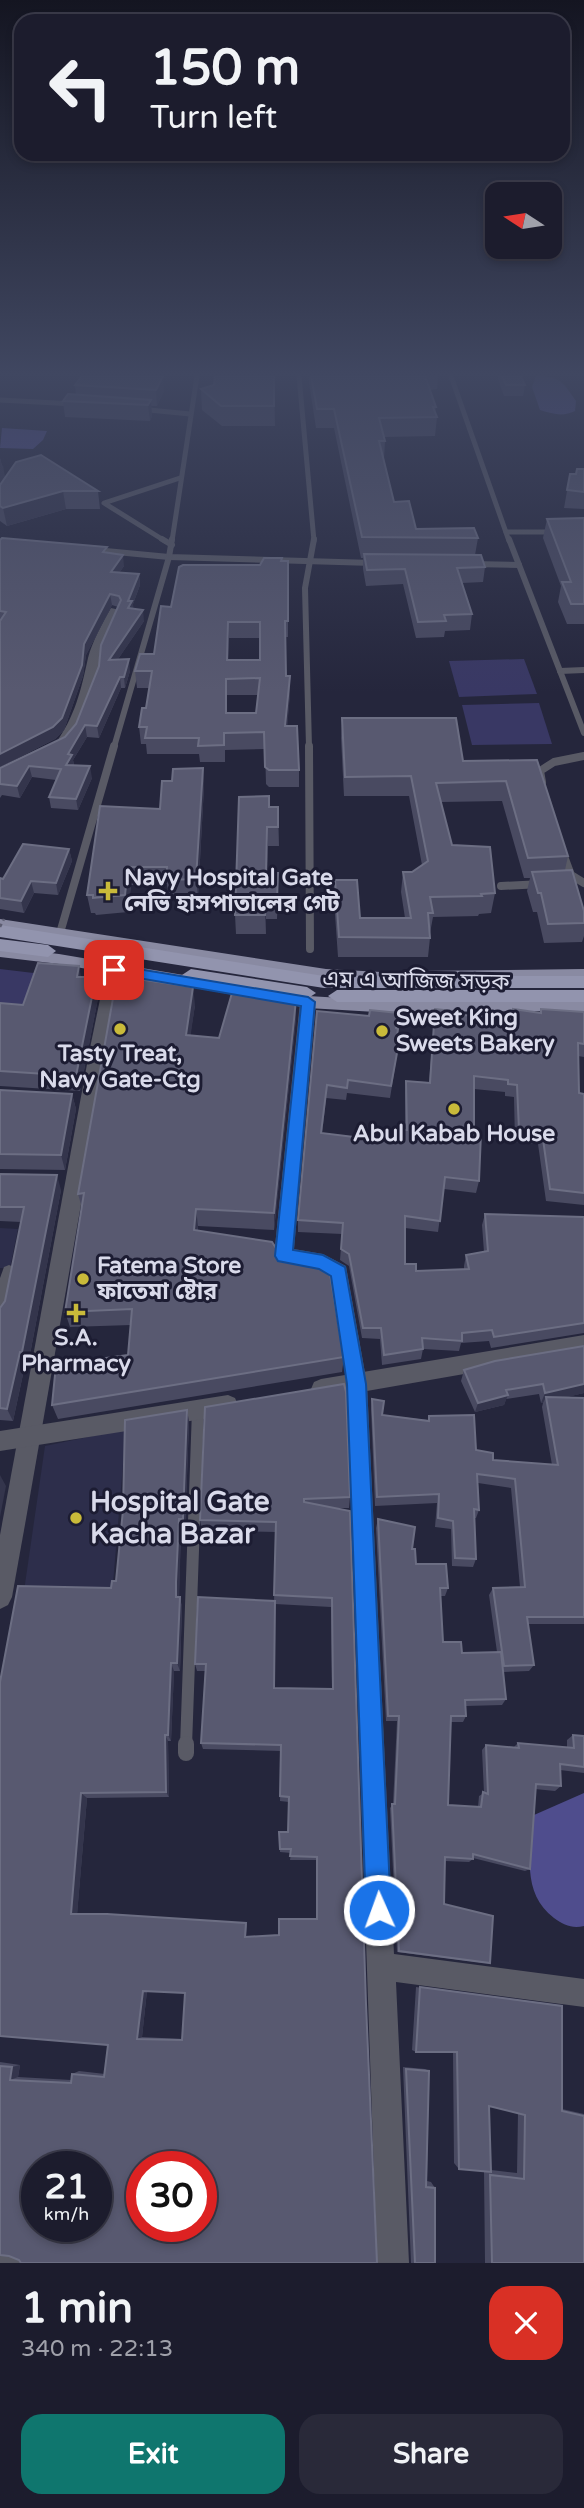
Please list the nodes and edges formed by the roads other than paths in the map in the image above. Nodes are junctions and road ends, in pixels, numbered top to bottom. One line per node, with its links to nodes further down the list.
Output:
1 (169, 482): 7 (lane)
2 (180, 482): 7 (lane)
3 (310, 482): 10 (lane)
4 (488, 482): 6 (lane)
5 (558, 531): 6 (lane)
6 (506, 532): 13 (lane)
7 (172, 545): 9 (lane)
8 (90, 550): 9 (lane)
9 (170, 557): 10 (lane); 27 (lane)
10 (309, 562): 11 (lane); 29 (lane)
11 (387, 563)
12 (466, 564): 13 (lane)
13 (519, 565): 16 (lane)
14 (115, 610): 18 (street)
15 (584, 670): 16 (lane)
16 (560, 671): 17 (lane)
17 (584, 733)
18 (51, 748)
19 (584, 756): 20 (lane)
20 (545, 794)
21 (560, 843): 23 (lane)
22 (568, 883): 23 (lane)
23 (582, 883)
24 (554, 884): 25 (lane)
25 (501, 886)
26 (1, 925): 27 (main road, এম এ আজিজ সড়ক); 33 (highway)
27 (60, 933): 32 (main road, এম এ আজিজ সড়ক)
28 (0, 945): 34 (highway)
29 (310, 949)
30 (0, 952): 31 (main road, এম এ আজিজ সড়ক)
31 (114, 970): 35 (main road, এম এ আজিজ সড়ক); 44 (street)
32 (584, 974)
33 (584, 982)
34 (584, 996)
35 (308, 1002): 36 (main road, এম এ আজিজ সড়ক); 40 (street)
36 (584, 1004)
37 (9, 1272): 38 (street)
38 (0, 1314)
39 (584, 1344): 40 (street)
40 (357, 1384): 41 (street); 48 (street)
41 (304, 1392)
42 (251, 1401): 43 (street)
43 (198, 1410): 44 (street); 47 (lane)
44 (30, 1436): 45 (street); 46 (street)
45 (0, 1441)
46 (0, 1597)
47 (186, 1753)
48 (381, 1965): 49 (street); 52 (street)
49 (584, 1993)
50 (0, 2261): 51 (street)
51 (18, 2263)
52 (393, 2263)

